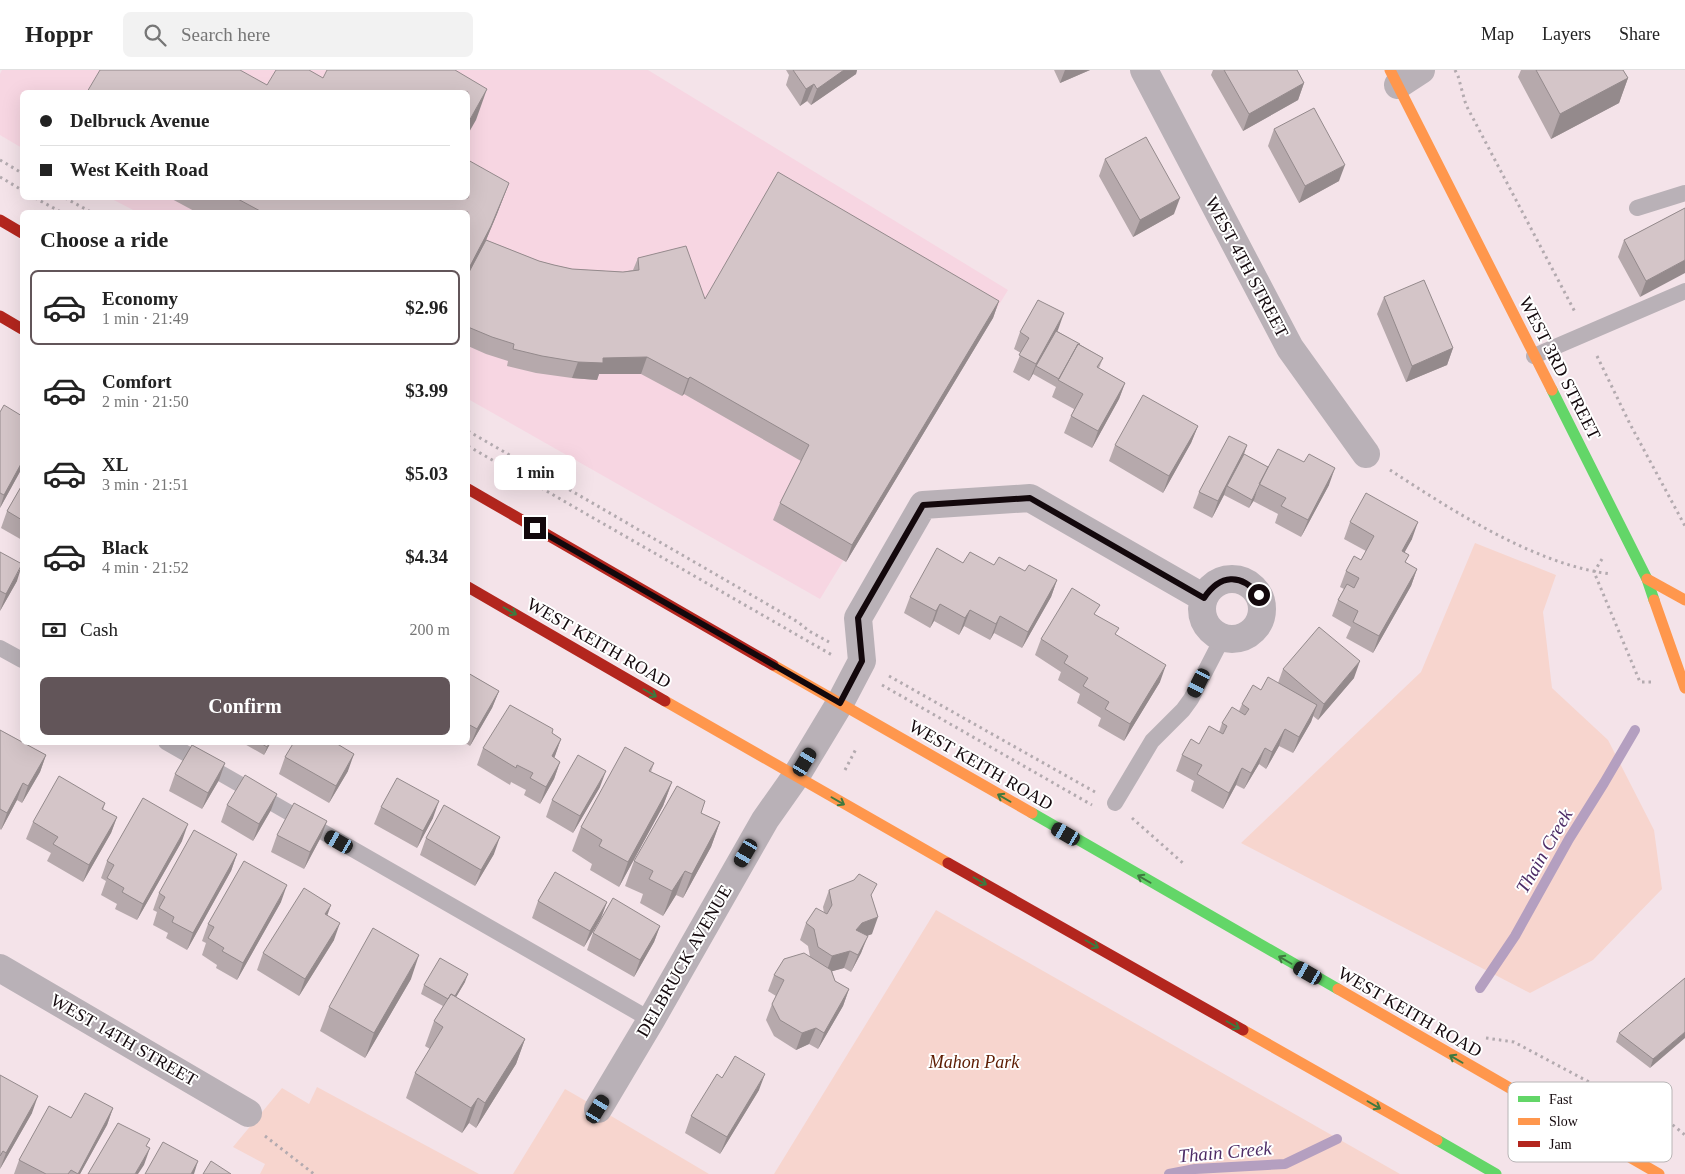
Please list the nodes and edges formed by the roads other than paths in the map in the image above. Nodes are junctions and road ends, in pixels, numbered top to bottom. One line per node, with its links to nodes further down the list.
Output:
1 (1144, 70): 12 (street, WEST 4TH STREET)
2 (1421, 70): 3 (street)
3 (1394, 77): 11 (main road, WEST 3RD STREET)
4 (1685, 192): 5 (lane)
5 (1637, 208)
6 (0, 220): 7 (main road)
7 (20, 232)
8 (1685, 291): 11 (lane)
9 (0, 316): 10 (main road)
10 (20, 328)
11 (1534, 356): 14 (main road, WEST 3RD STREET)
12 (1366, 454)
13 (470, 490): 22 (main road, WEST KEITH ROAD)
14 (1646, 579): 17 (main road); 21 (main road, WEST 3RD STREET)
15 (470, 588): 24 (main road, WEST KEITH ROAD, one-way to 24)
16 (1204, 598): 18 (street); 18 (street); 22 (street, DELBRUCK AVENUE)
17 (1685, 600)
18 (1223, 638): 25 (lane)
19 (0, 648): 20 (lane)
20 (20, 659)
21 (1685, 688)
22 (840, 703): 24 (street, DELBRUCK AVENUE); 28 (main road, WEST KEITH ROAD, one-way to 22)
23 (171, 745): 27 (lane)
24 (796, 776): 27 (street, DELBRUCK AVENUE); 32 (main road, WEST KEITH ROAD, one-way to 32)
25 (1115, 804)
26 (0, 968): 30 (street, WEST 14TH STREET)
27 (651, 1020): 29 (street, DELBRUCK AVENUE)
28 (1508, 1087)
29 (598, 1109)
30 (248, 1112)
31 (1638, 1162): 33 (main road, WEST KEITH ROAD, one-way to 31)
32 (1496, 1174)
33 (1659, 1174)

